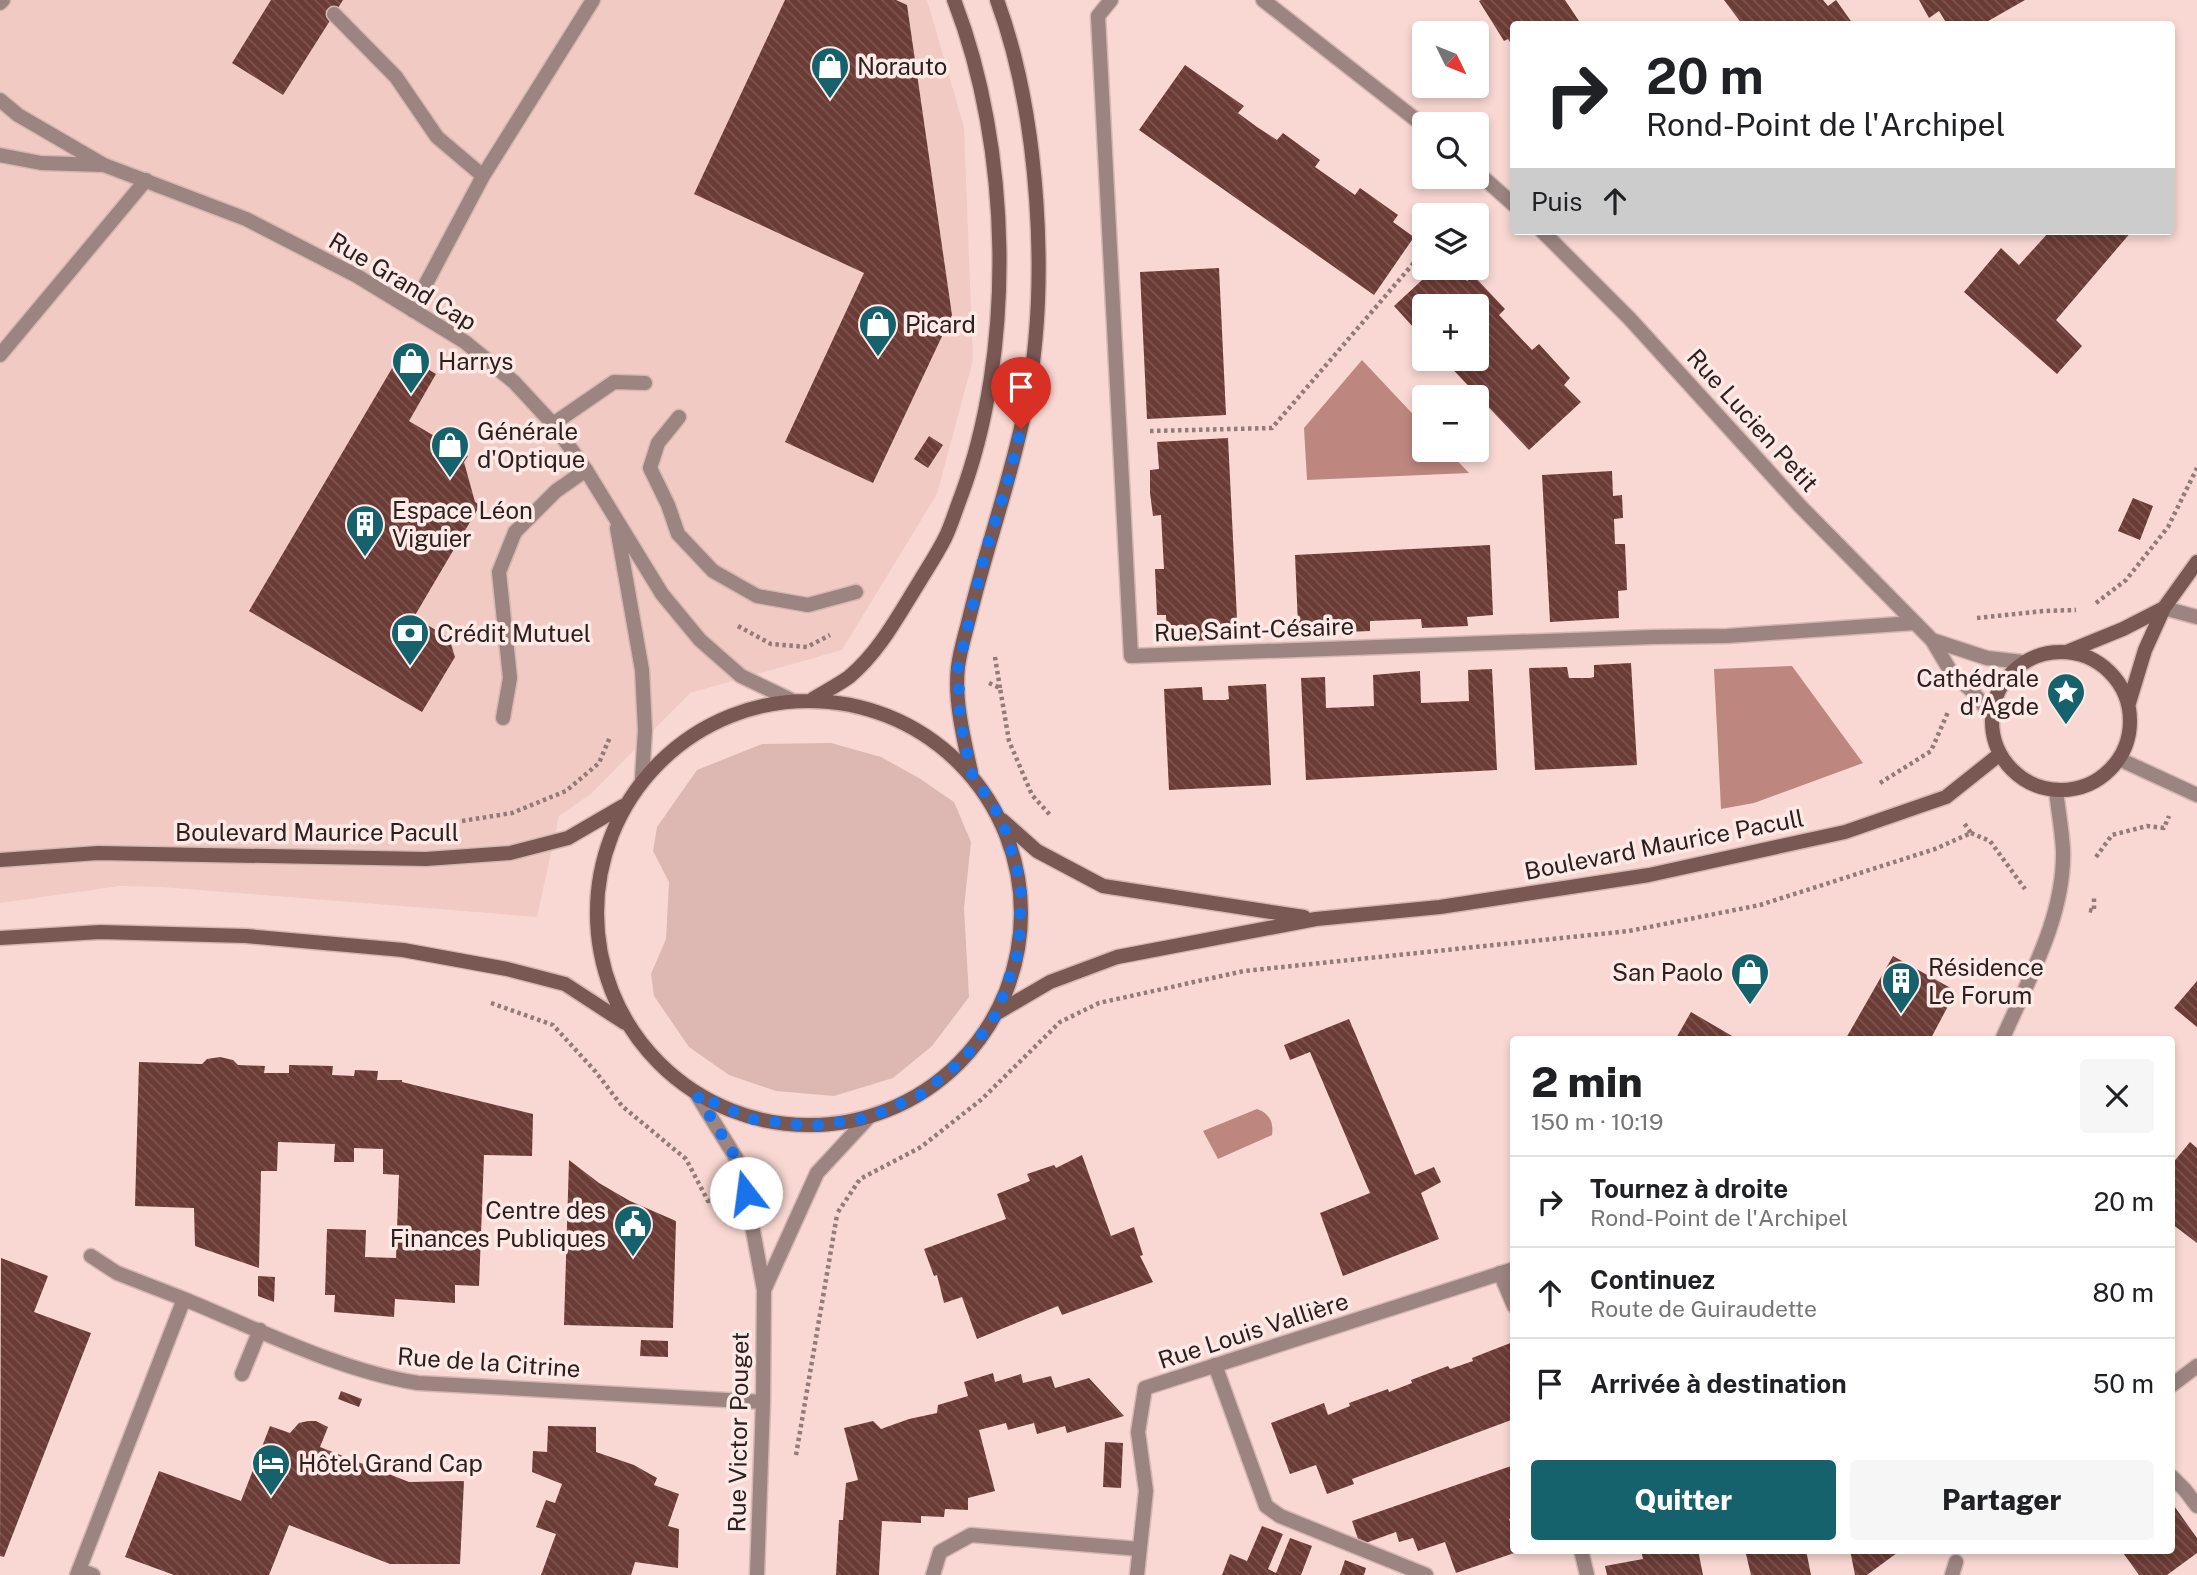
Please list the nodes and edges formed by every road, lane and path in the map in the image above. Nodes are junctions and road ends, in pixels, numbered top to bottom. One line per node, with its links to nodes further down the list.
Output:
1 (593, 0): 11 (street)
2 (954, 0): 31 (street)
3 (997, 0): 36 (street)
4 (1111, 0): 22 (street, Rue Saint-Césaire)
5 (1263, 0): 8 (street)
6 (334, 14): 11 (street)
7 (0, 100): 10 (street, Rue Grand Cap)
8 (1412, 117)
9 (0, 155): 10 (street, Rue Grand Cap)
10 (104, 165): 12 (street, Rue Grand Cap)
11 (483, 176): 17 (street)
12 (146, 180): 17 (street, Rue Grand Cap); 18 (street)
13 (1489, 183): 14 (street)
14 (1510, 201)
15 (1546, 235): 30 (street, Rue Lucien Petit)
16 (1412, 265): 22 (path)
17 (412, 310): 21 (street, Rue Grand Cap)
18 (0, 355)
19 (645, 383): 21 (street)
20 (679, 417): 27 (street)
21 (552, 424): 24 (street, Rue Grand Cap)
22 (1119, 432): 30 (street, Rue Saint-Césaire)
23 (2197, 468): 33 (path)
24 (586, 470): 25 (street, Rue Grand Cap); 42 (street)
25 (615, 520): 32 (street, Rue Grand Cap); 47 (street, Rue Grand Cap)
26 (2197, 562): 28 (street)
27 (856, 592)
28 (2164, 608): 29 (street); 34 (street); 40 (street)
29 (2197, 617)
30 (1914, 623): 33 (street, Rue Lucien Petit)
31 (887, 636): 32 (path); 37 (street)
32 (700, 640): 38 (street, Rue Grand Cap)
33 (1932, 640): 35 (street, Rue Lucien Petit); 41 (street, Rue Lucien Petit)
34 (2069, 652): 35 (street); 40 (street)
35 (2023, 662): 41 (street)
36 (958, 668): 46 (street); 54 (path)
37 (813, 699): 38 (street); 46 (street)
38 (791, 700): 47 (street)
39 (1940, 703): 48 (path)
40 (2129, 703): 45 (street)
41 (1992, 715): 44 (street)
42 (503, 718)
43 (614, 727): 53 (path)
44 (2000, 754): 49 (street); 56 (street, Boulevard Maurice Pacull)
45 (2119, 759): 49 (street); 50 (street)
46 (971, 772): 52 (street)
47 (642, 779): 51 (street)
48 (1876, 785)
49 (2056, 790): 60 (street)
50 (2197, 795)
51 (623, 806): 55 (street, Boulevard Maurice Pacull); 59 (street)
52 (1002, 820): 56 (street, Boulevard Maurice Pacull); 58 (street)
53 (450, 823)
54 (1059, 826)
55 (0, 860)
56 (1316, 919): 58 (street, Boulevard Maurice Pacull)
57 (0, 938): 59 (street)
58 (997, 1013): 62 (street)
59 (625, 1023): 61 (street)
60 (2004, 1036)
61 (697, 1095): 62 (street); 66 (street, Rue Victor Pouget)
62 (868, 1118): 66 (street, Rue Victor Pouget)
63 (837, 1214): 74 (path)
64 (91, 1256): 67 (street, Rue de la Citrine)
65 (1507, 1271): 69 (street, Rue Louis Vallière)
66 (764, 1290): 73 (street, Rue Victor Pouget)
67 (184, 1299): 68 (street, Rue de la Citrine); 79 (street)
68 (260, 1330): 71 (street); 73 (street, Rue de la Citrine)
69 (1215, 1366): 77 (street, Rue Louis Vallière); 83 (street)
70 (2197, 1366): 72 (street)
71 (242, 1374)
72 (2175, 1383)
73 (763, 1402): 80 (street, Rue Victor Pouget)
74 (794, 1468)
75 (2175, 1480): 76 (street)
76 (2197, 1506)
77 (1139, 1549): 81 (street); 82 (street, Rue Louis Vallière)
78 (1582, 1554): 84 (street)
79 (83, 1573)
80 (757, 1575)
81 (933, 1575)
82 (1136, 1575)
83 (1426, 1575)
84 (1587, 1575)

